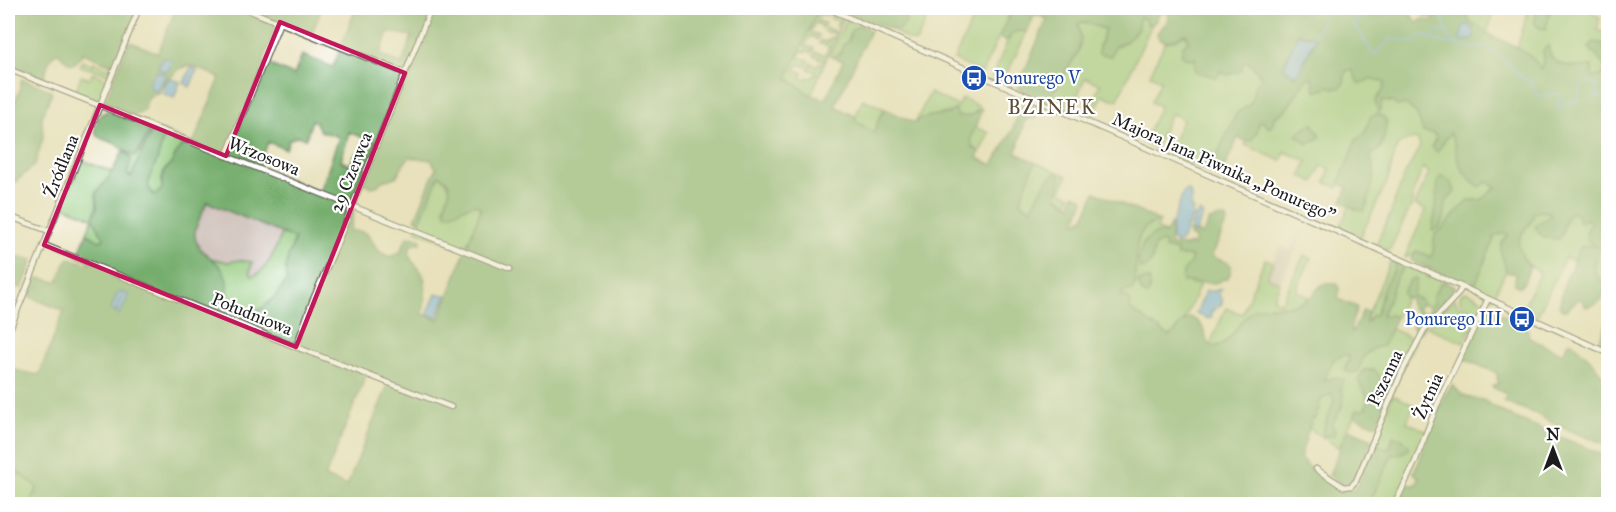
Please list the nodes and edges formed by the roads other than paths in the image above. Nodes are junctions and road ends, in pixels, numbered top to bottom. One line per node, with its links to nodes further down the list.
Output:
1 (139, 8): 8 (street, Źródlana)
2 (243, 8): 5 (street)
3 (431, 8): 7 (street, 29 Czerwca)
4 (827, 8): 15 (street, Majora Jana Piwnika „Ponurego”)
5 (280, 22): 7 (street); 9 (street)
6 (8, 69): 8 (street, Wrzosowa)
7 (405, 73): 10 (street, 29 Czerwca)
8 (100, 105): 9 (street, Wrzosowa); 12 (street, Źródlana)
9 (226, 156): 10 (street, Wrzosowa)
10 (351, 206): 14 (street, Wrzosowa); 18 (street, 29 Czerwca)
11 (8, 216): 12 (street)
12 (49, 231): 13 (street, Źródlana)
13 (44, 245): 17 (street, Źródlana); 18 (street, Południowa)
14 (510, 269)
15 (1462, 287): 16 (street, Majora Jana Piwnika „Ponurego”); 21 (street, Pszenna)
16 (1488, 299): 19 (street, Majora Jana Piwnika „Ponurego”); 22 (street, Żytnia)
17 (8, 334)
18 (296, 346): 20 (street, Południowa)
19 (1608, 353)
20 (451, 407)
21 (1316, 468)
22 (1395, 504)

